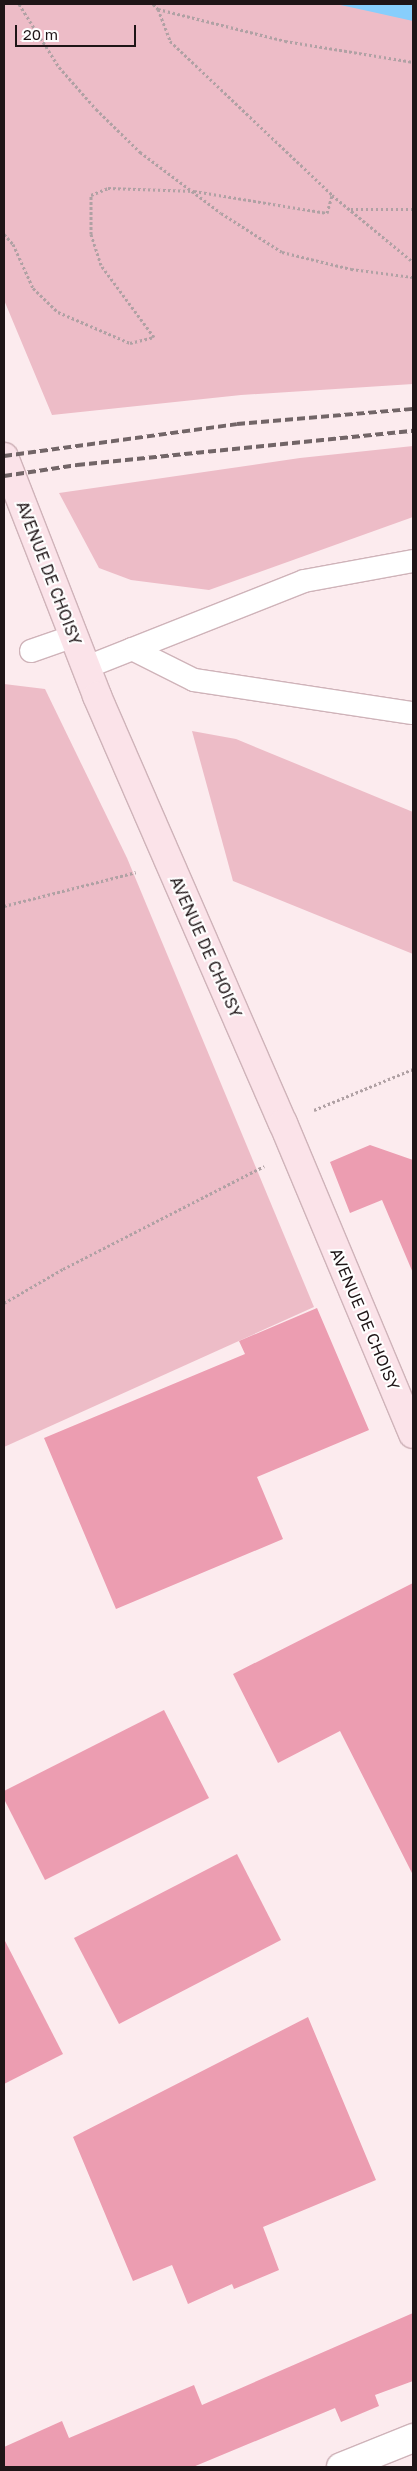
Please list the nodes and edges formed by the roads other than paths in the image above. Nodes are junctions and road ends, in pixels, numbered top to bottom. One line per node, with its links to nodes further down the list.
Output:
1 (4, 457): 3 (main road, AVENUE DE CHOISY)
2 (413, 561): 4 (lane)
3 (74, 636): 5 (lane); 6 (main road, AVENUE DE CHOISY)
4 (132, 649): 6 (lane); 7 (lane)
5 (31, 650)
6 (87, 667): 8 (main road, AVENUE DE CHOISY)
7 (413, 713)
8 (413, 1434)
9 (413, 2438): 10 (street)
10 (341, 2467)

